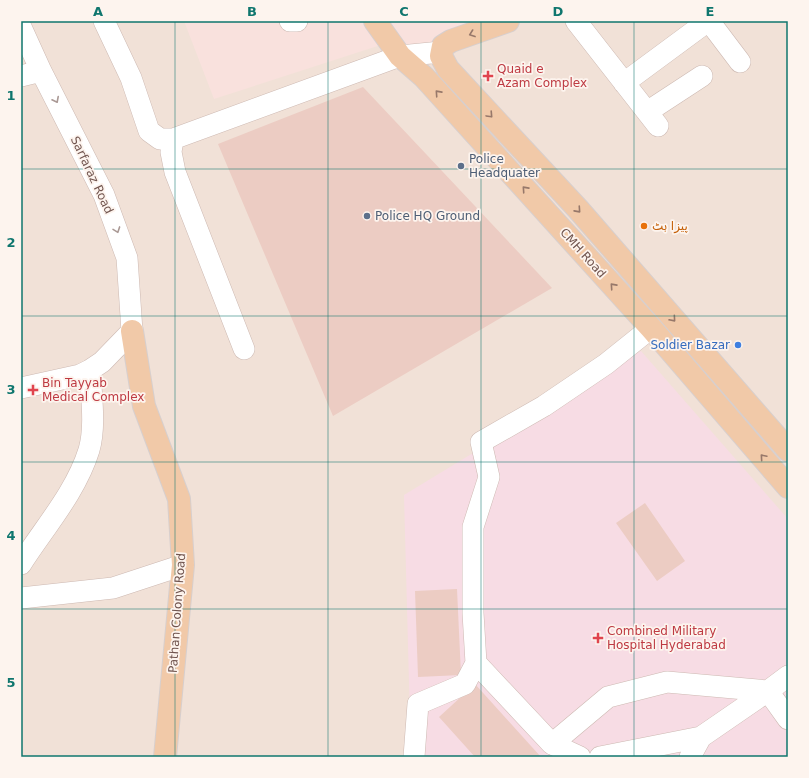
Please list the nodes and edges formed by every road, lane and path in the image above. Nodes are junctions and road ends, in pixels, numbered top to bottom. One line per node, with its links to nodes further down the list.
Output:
1 (104, 21): 16 (street)
2 (290, 21): 3 (street)
3 (297, 21)
4 (375, 21): 10 (main road, CMH Road)
5 (508, 21): 9 (main road, one-way to 9)
6 (576, 21): 15 (street)
7 (708, 21): 11 (street); 15 (street)
8 (21, 27): 12 (street, Sarfaraz Road)
9 (441, 52): 10 (street); 17 (main road, CMH Road, one-way to 17)
10 (400, 56): 16 (street); 18 (main road, CMH Road, one-way to 10)
11 (740, 62)
12 (41, 71): 13 (street); 20 (street, Sarfaraz Road, one-way to 20)
13 (21, 76)
14 (702, 76): 15 (street)
15 (624, 83)
16 (173, 140): 21 (street)
17 (654, 298): 18 (main road); 24 (main road, CMH Road, one-way to 24)
18 (636, 311): 19 (main road, CMH Road)
19 (651, 328): 25 (main road, CMH Road, one-way to 19); 29 (street)
20 (132, 331): 22 (street); 27 (main road, Pathan Colony Road)
21 (244, 349)
22 (90, 370): 23 (street); 26 (street)
23 (21, 388)
24 (788, 450)
25 (788, 487)
26 (21, 564)
27 (183, 566): 28 (street); 35 (main road, Pathan Colony Road)
28 (21, 598)
29 (476, 662): 34 (street); 36 (street)
30 (788, 676): 31 (street)
31 (768, 690): 32 (street); 33 (street); 34 (street)
32 (788, 719)
33 (701, 737): 38 (street); 39 (street)
34 (552, 744): 37 (street)
35 (164, 757)
36 (414, 757)
37 (580, 757)
38 (600, 757)
39 (690, 757)

